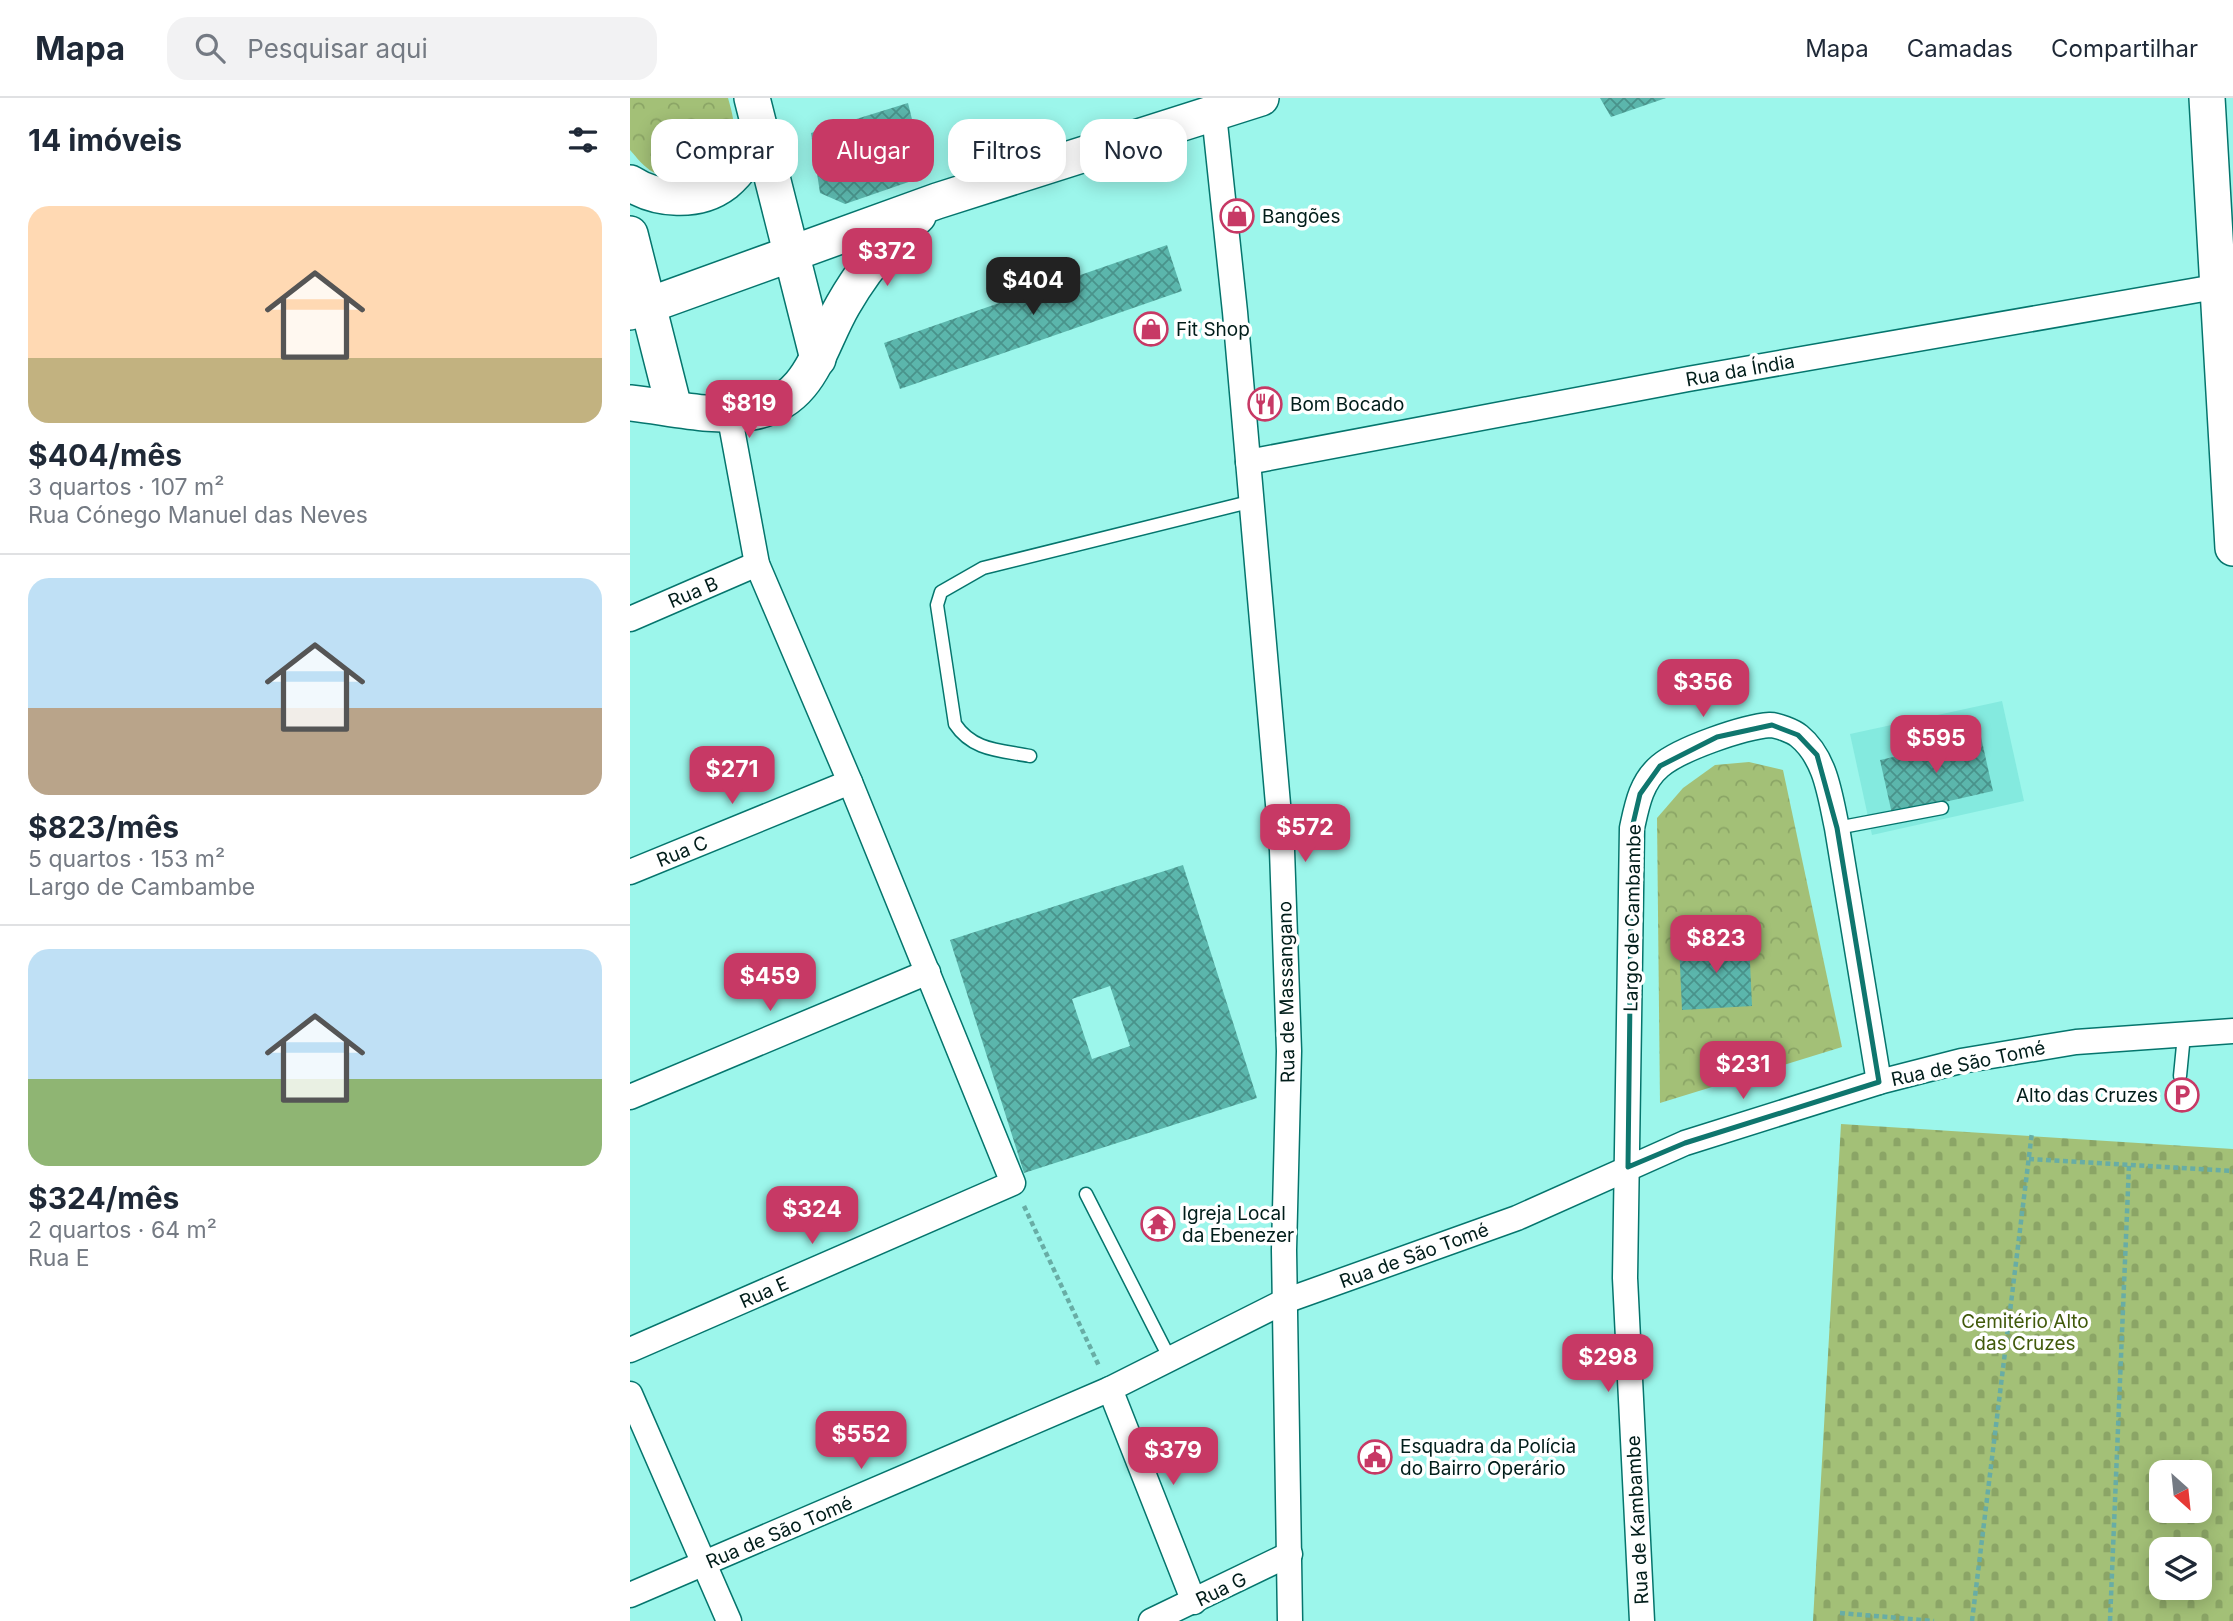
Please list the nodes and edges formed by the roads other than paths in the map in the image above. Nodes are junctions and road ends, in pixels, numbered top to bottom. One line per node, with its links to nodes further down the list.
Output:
1 (752, 98): 5 (main road)
2 (1261, 98): 4 (main road)
3 (2207, 98): 12 (main road)
4 (1214, 114): 9 (main road); 18 (street, Rua de Massangano)
5 (757, 119)
6 (725, 182): 8 (main road)
7 (774, 182): 11 (main road)
8 (630, 183)
9 (937, 201): 11 (main road); 14 (main road)
10 (630, 234): 13 (main road)
11 (793, 253): 13 (main road); 14 (main road)
12 (2226, 286): 18 (street, Rua da Índia); 20 (main road)
13 (638, 308): 16 (main road)
14 (818, 359): 17 (main road)
15 (630, 403): 16 (main road)
16 (674, 408): 17 (main road)
17 (729, 413): 21 (street)
18 (1248, 462): 19 (street, Rua de Massangano)
19 (1253, 501): 23 (lane); 36 (street, Rua de Massangano)
20 (2233, 547)
21 (757, 564): 22 (street, Rua B); 24 (street)
22 (630, 619)
23 (1030, 756)
24 (850, 782): 27 (street, Rua C); 28 (street)
25 (1942, 808): 26 (lane)
26 (1837, 828): 32 (street, Largo de Cambambe); 34 (street, Largo de Cambambe)
27 (630, 872)
28 (928, 972): 33 (street); 37 (street, Rua E)
29 (2233, 1031): 30 (street, Rua de São Tomé)
30 (2184, 1035): 31 (lane); 32 (street, Rua de São Tomé)
31 (2180, 1076)
32 (1880, 1082): 34 (street, Rua de São Tomé)
33 (630, 1097)
34 (1629, 1167): 36 (street, Rua de São Tomé); 48 (street, Rua de Kambambe)
35 (1086, 1194): 38 (lane)
36 (1285, 1301): 38 (street, Rua de São Tomé); 41 (street, Rua de Massangano)
37 (630, 1350)
38 (1170, 1359): 39 (street, Rua de São Tomé)
39 (1110, 1389): 42 (street, Rua de São Tomé); 44 (street)
40 (630, 1394): 42 (street)
41 (1290, 1554): 44 (street, Rua G); 47 (street, Rua de Massangano)
42 (704, 1564): 43 (street, Rua de São Tomé); 45 (street)
43 (630, 1595)
44 (1194, 1602): 46 (street, Rua G)
45 (729, 1621)
46 (1151, 1621)
47 (1290, 1621)
48 (1642, 1621)

